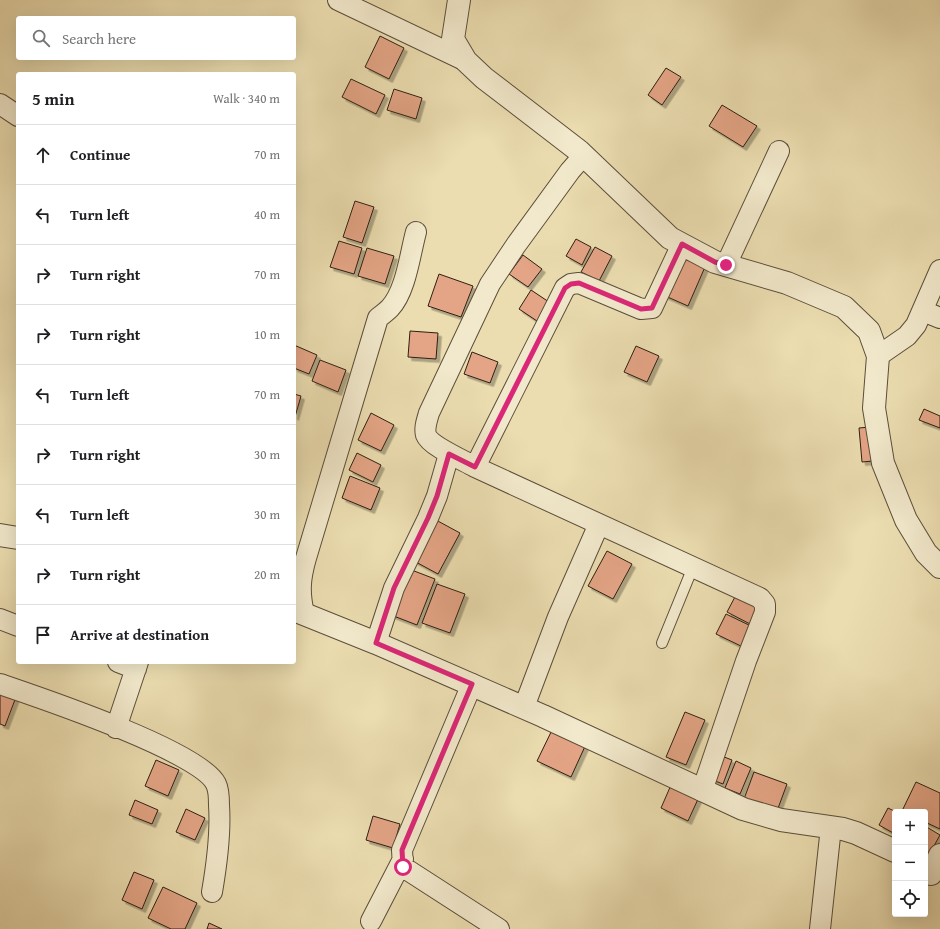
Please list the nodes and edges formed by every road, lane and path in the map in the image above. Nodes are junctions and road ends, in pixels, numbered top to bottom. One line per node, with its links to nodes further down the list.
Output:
1 (338, 0): 3 (street)
2 (459, 0): 3 (street)
3 (466, 61): 7 (street)
4 (0, 104): 5 (street)
5 (16, 115)
6 (779, 151): 10 (street)
7 (584, 155): 9 (street); 14 (street)
8 (416, 232): 21 (street)
9 (682, 244): 10 (street); 15 (street)
10 (726, 265): 13 (street)
11 (940, 270): 12 (street)
12 (932, 314): 13 (street)
13 (878, 356): 19 (street)
14 (449, 454): 15 (street); 24 (street)
15 (475, 467): 16 (street)
16 (599, 524): 20 (street); 29 (street)
17 (0, 535): 18 (street)
18 (16, 538)
19 (940, 567)
20 (693, 568): 25 (lane); 31 (street)
21 (299, 612): 24 (street)
22 (0, 619): 23 (street)
23 (16, 625)
24 (376, 643): 28 (street)
25 (662, 643)
26 (130, 664): 30 (street)
27 (0, 684): 30 (street)
28 (472, 684): 29 (street); 34 (street)
29 (524, 708): 31 (street)
30 (116, 728): 35 (street)
31 (702, 791): 32 (street)
32 (831, 827): 33 (street); 38 (street)
33 (892, 850)
34 (403, 859): 36 (street); 37 (street)
35 (212, 892)
36 (372, 920)
37 (499, 929)
38 (820, 929)

